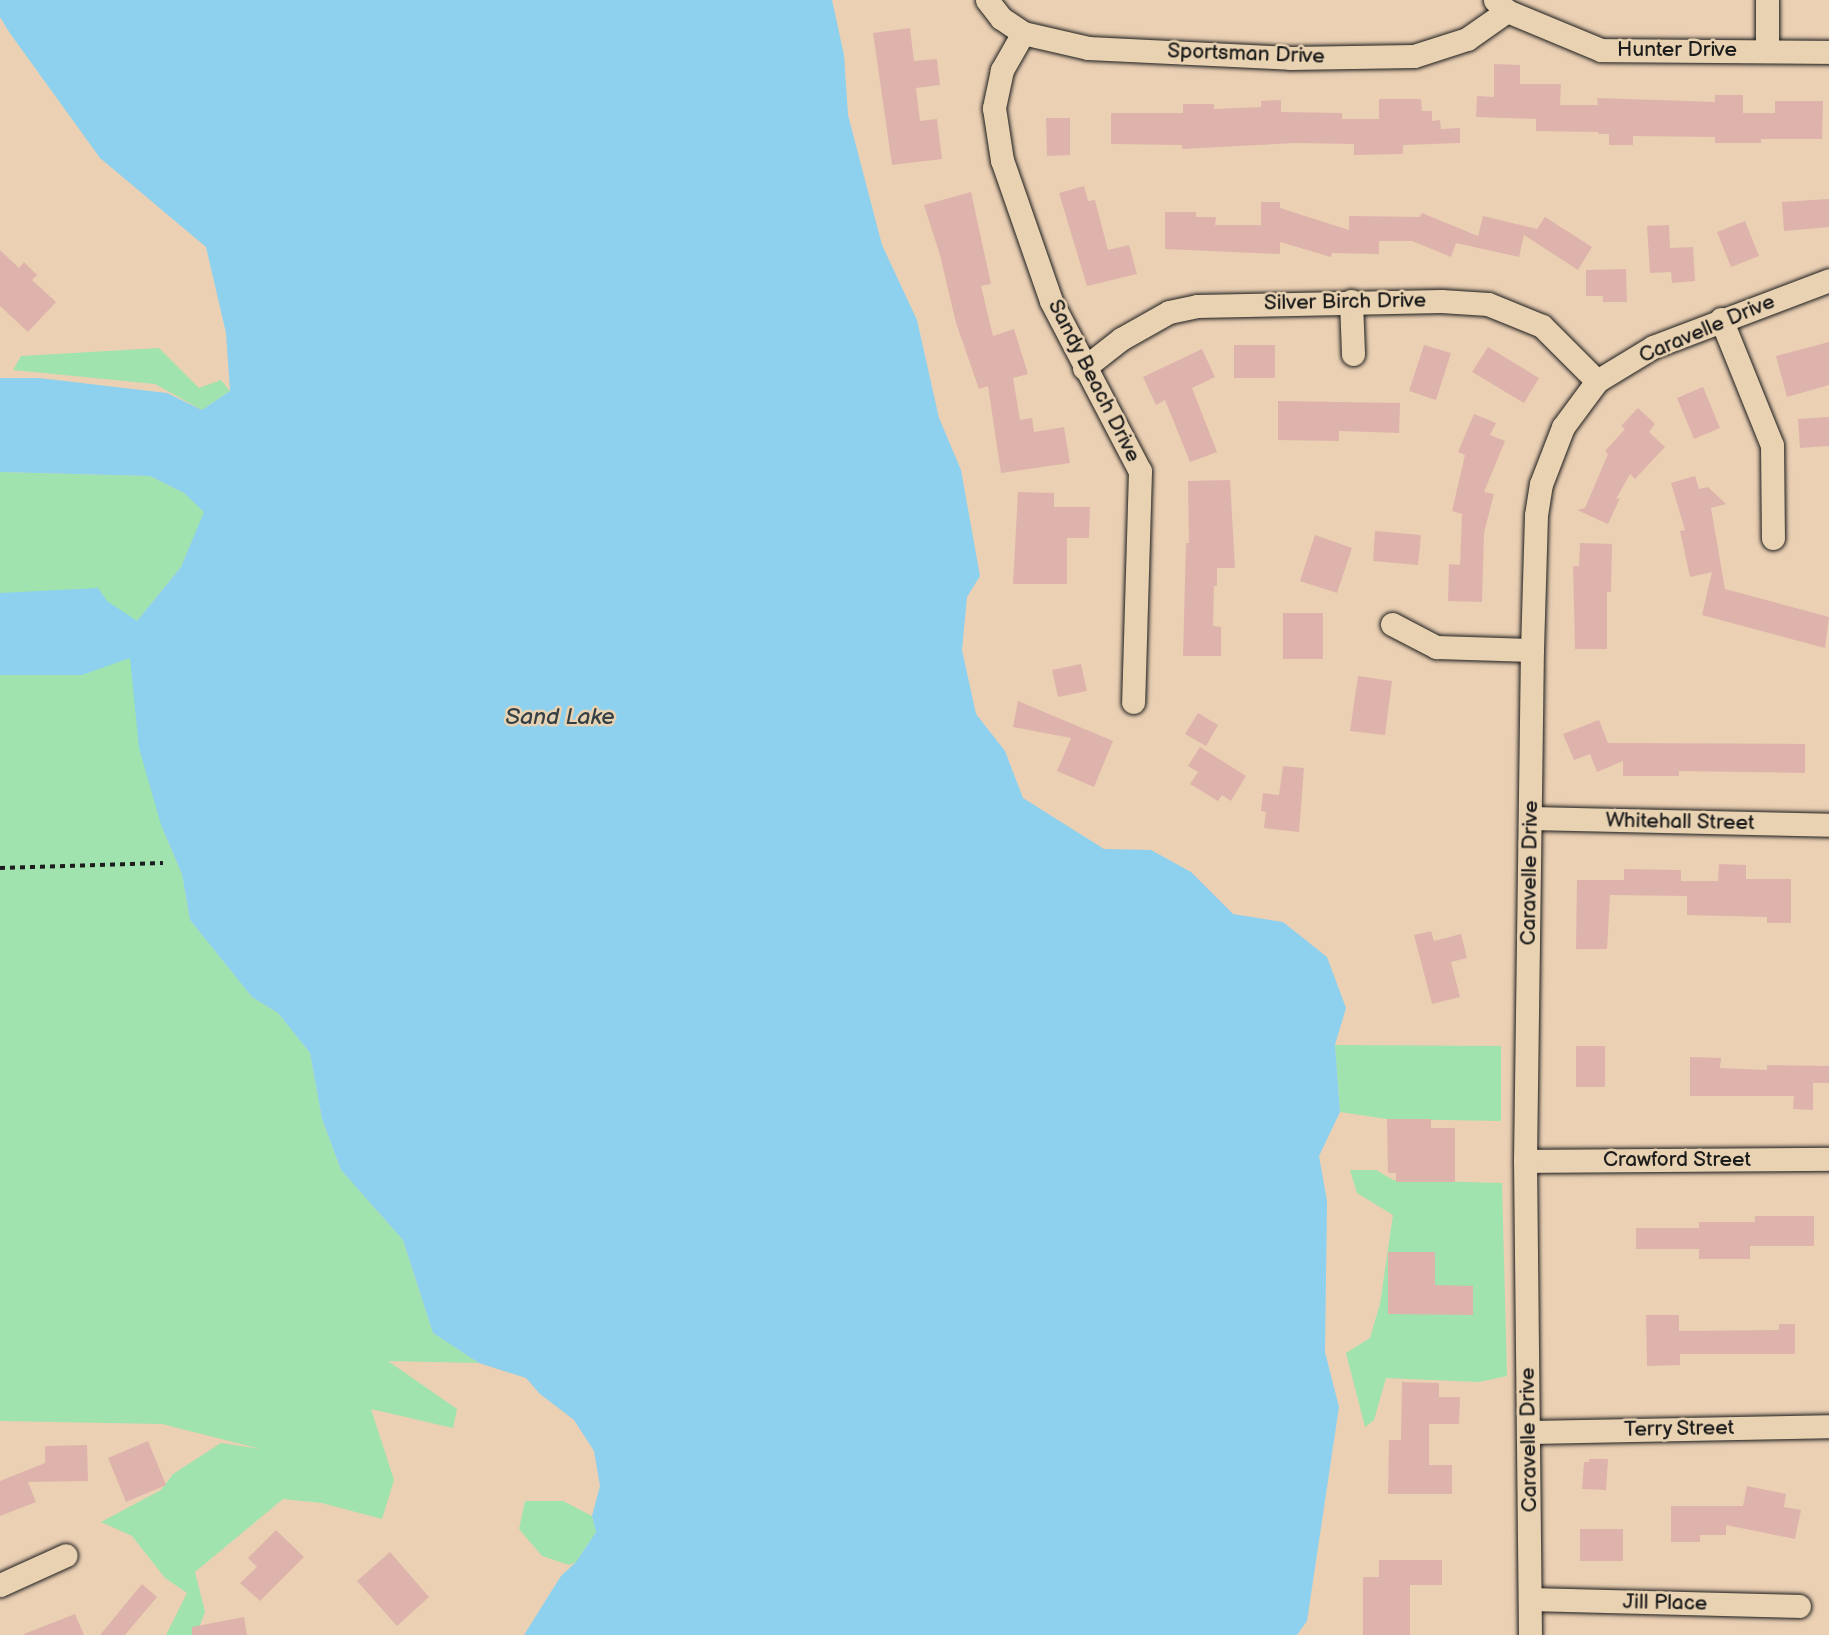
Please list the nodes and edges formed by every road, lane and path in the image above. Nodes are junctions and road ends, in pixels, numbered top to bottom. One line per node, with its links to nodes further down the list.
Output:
1 (987, 0): 4 (street, Sportsman Drive)
2 (1767, 0): 5 (street)
3 (1501, 5): 4 (street, Sportsman Drive); 5 (street, Hunter Drive)
4 (1023, 33): 11 (street, Sandy Beach Drive)
5 (1767, 50): 6 (street, Hunter Drive)
6 (1829, 52)
7 (1829, 281): 9 (street, Caravelle Drive)
8 (1350, 301): 10 (street); 11 (street, Silver Birch Drive); 12 (street, Silver Birch Drive)
9 (1721, 319): 12 (street, Caravelle Drive); 13 (street)
10 (1353, 354)
11 (1084, 368): 16 (street, Sandy Beach Drive)
12 (1597, 381): 15 (street, Caravelle Drive)
13 (1773, 538)
14 (1392, 624): 15 (street)
15 (1532, 650): 17 (street, Caravelle Drive)
16 (1133, 702)
17 (1531, 818): 18 (street, Whitehall Street); 22 (street, Caravelle Drive)
18 (1829, 825)
19 (163, 863): 20 (path)
20 (0, 868)
21 (1829, 1159): 22 (street, Crawford Street)
22 (1525, 1161): 24 (street, Caravelle Drive)
23 (1829, 1426): 24 (street, Terry Street)
24 (1529, 1432): 27 (street, Caravelle Drive)
25 (66, 1555): 26 (street)
26 (0, 1585)
27 (1531, 1600): 28 (street, Jill Place); 29 (street, Caravelle Drive)
28 (1799, 1606)
29 (1530, 1635)

